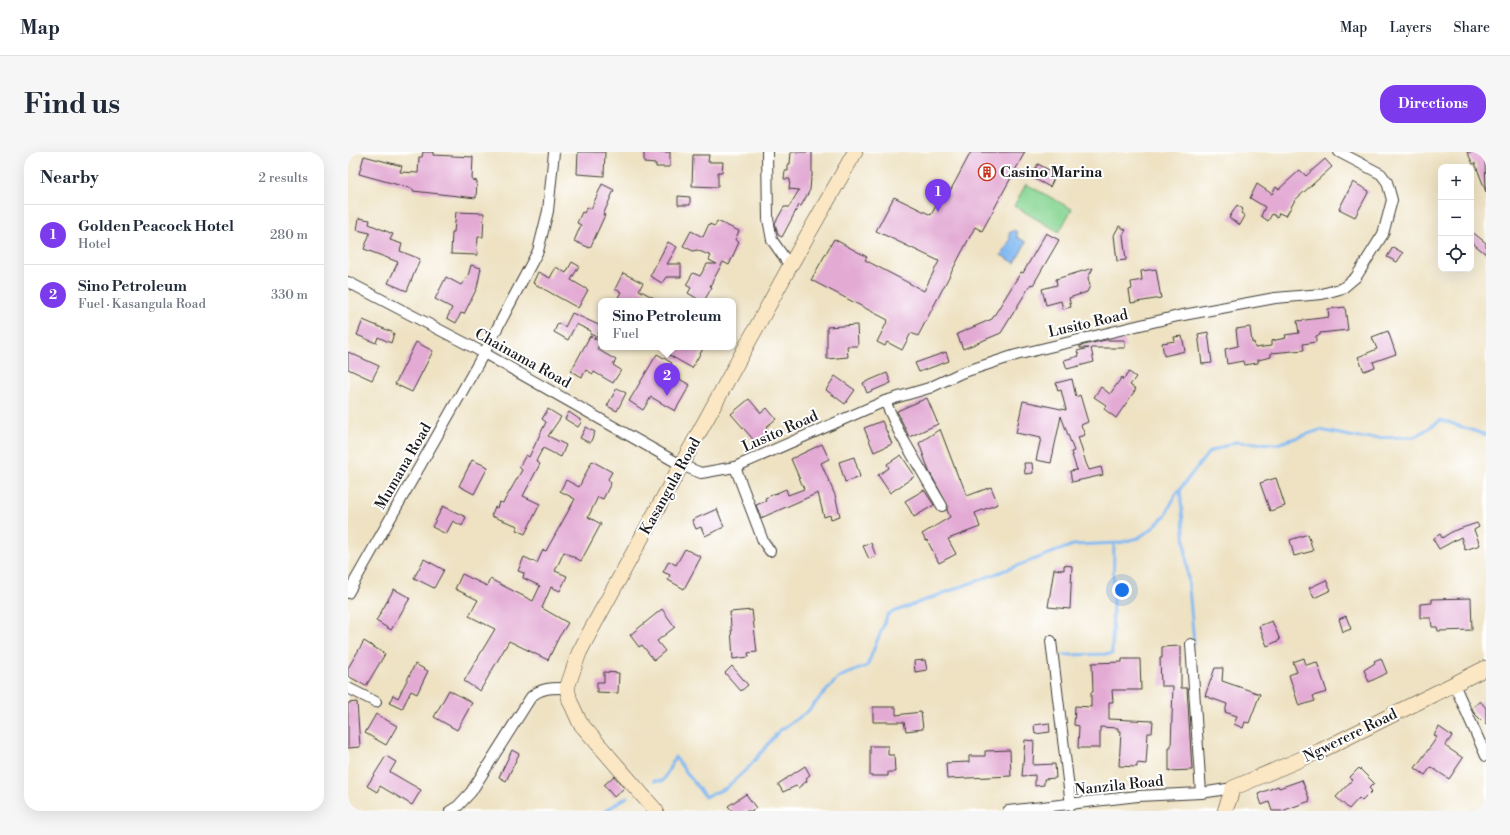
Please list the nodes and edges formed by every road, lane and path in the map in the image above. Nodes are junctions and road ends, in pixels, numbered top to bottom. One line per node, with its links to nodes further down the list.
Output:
1 (554, 152): 7 (street, Mumana Road)
2 (767, 152): 5 (street)
3 (855, 152): 5 (main road, Kasangula Road)
4 (1340, 152): 8 (street, Lusito Road)
5 (790, 266): 9 (main road, Kasangula Road)
6 (348, 282): 7 (street, Chainama Road)
7 (484, 353): 9 (street, Chainama Road); 13 (street, Mumana Road)
8 (885, 401): 10 (street, Lusito Road); 11 (street)
9 (681, 465): 10 (street, Lusito Road); 19 (main road, Kasangula Road)
10 (735, 467): 12 (street)
11 (942, 506)
12 (770, 551)
13 (348, 593)
14 (1051, 641): 24 (street)
15 (1191, 644): 23 (street)
16 (1486, 668): 17 (main road, Ngwerere Road)
17 (1454, 684): 21 (street); 22 (main road, Ngwerere Road)
18 (348, 688): 20 (street)
19 (567, 688): 25 (street); 26 (main road)
20 (376, 702)
21 (1486, 756)
22 (1233, 788): 23 (street, Nanzila Road); 28 (main road)
23 (1201, 793): 24 (street, Nanzila Road)
24 (1071, 805): 27 (street, Nanzila Road)
25 (450, 811)
26 (656, 811)
27 (1008, 811)
28 (1226, 811)

